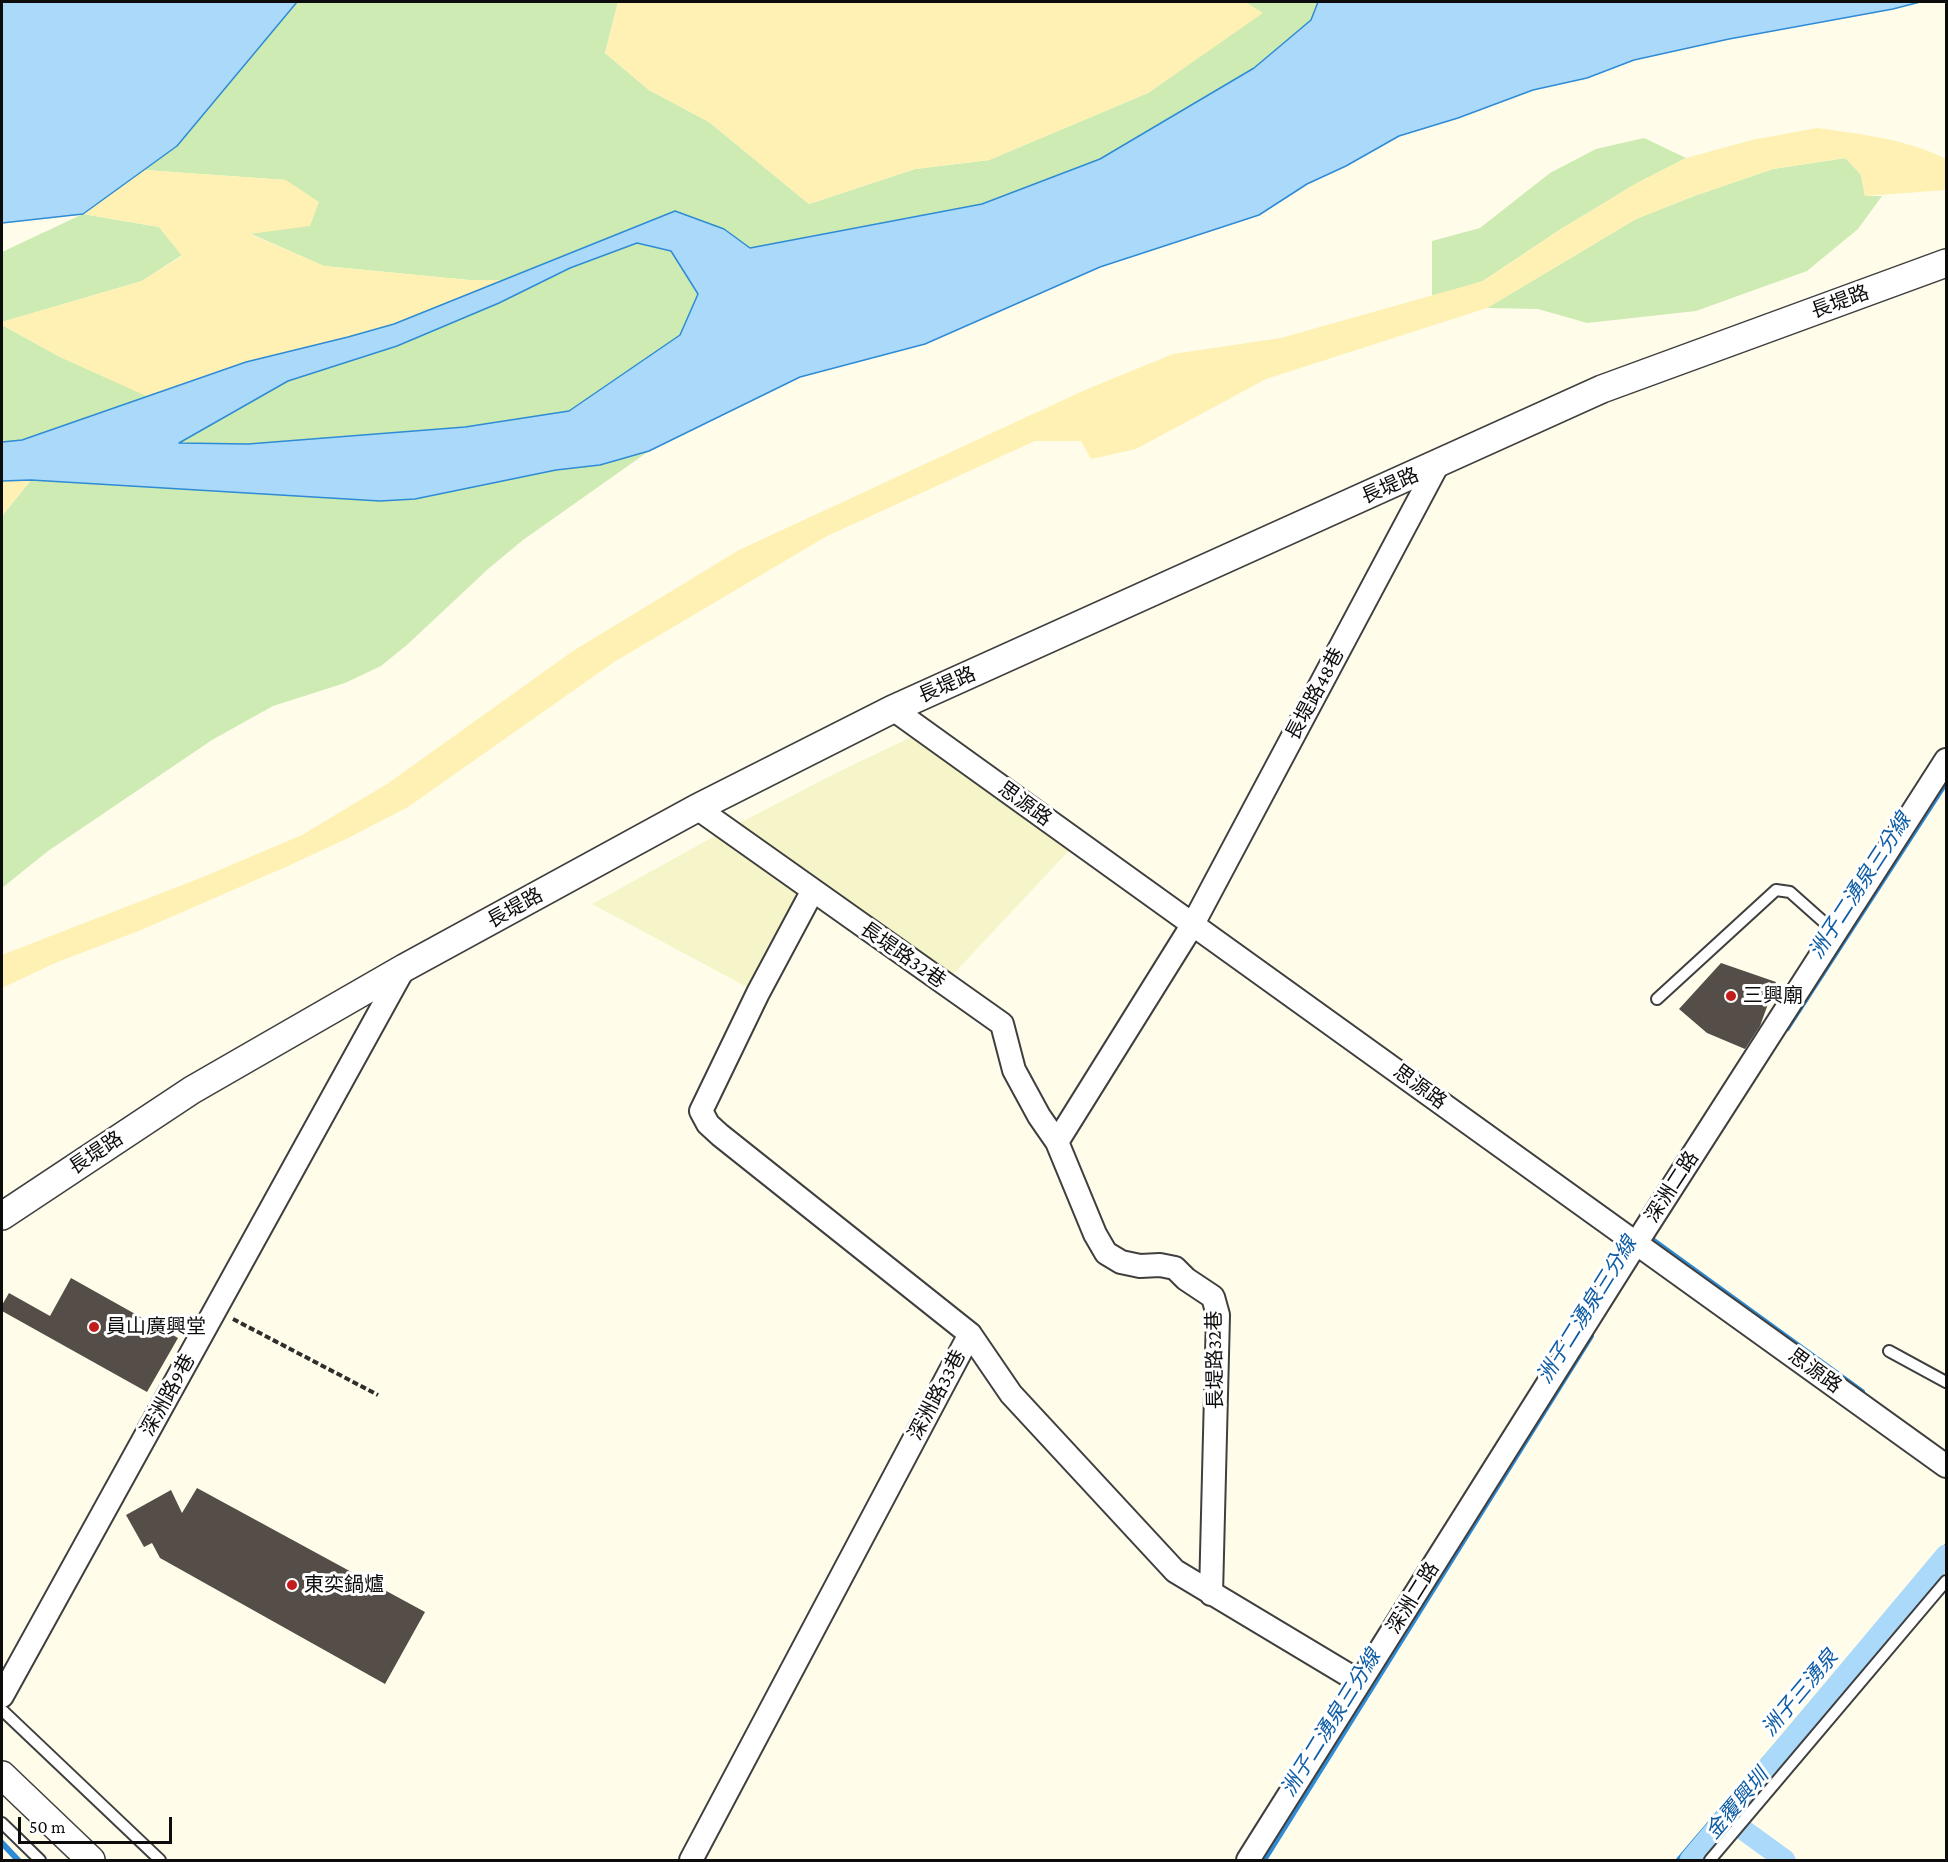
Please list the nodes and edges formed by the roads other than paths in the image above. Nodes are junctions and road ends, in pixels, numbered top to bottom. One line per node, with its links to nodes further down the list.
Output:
1 (1947, 263): 2 (street, 長堤路)
2 (1438, 464): 3 (street, 長堤路); 7 (street, 長堤路48巷)
3 (893, 709): 5 (street, 長堤路); 7 (street, 思源路)
4 (1947, 760): 8 (street, 深洲二路)
5 (697, 808): 6 (street, 長堤路32巷); 9 (street, 長堤路)
6 (812, 892): 11 (street, 長堤路32巷); 14 (street)
7 (1192, 924): 11 (street); 13 (street, 思源路)
8 (1835, 932): 10 (lane); 13 (street, 深洲二路)
9 (404, 968): 12 (street, 長堤路); 21 (street, 深洲路9巷)
10 (1657, 999)
11 (1057, 1142): 19 (street, 長堤路32巷)
12 (2, 1216)
13 (1637, 1242): 17 (street, 思源路); 20 (street, 深洲二路)
14 (970, 1334): 19 (street, 深洲路33巷); 28 (street, 深洲路33巷)
15 (1889, 1351): 16 (lane)
16 (1947, 1382)
17 (1947, 1466)
18 (1947, 1581): 30 (lane)
19 (1211, 1594): 20 (street, 深洲路33巷)
20 (1360, 1682): 29 (street, 深洲二路)
21 (2, 1696)
22 (2, 1710): 27 (lane)
23 (2, 1775): 26 (street)
24 (2, 1823): 25 (lane)
25 (40, 1860)
26 (91, 1860)
27 (160, 1860)
28 (691, 1860)
29 (1248, 1860)
30 (1710, 1860)

